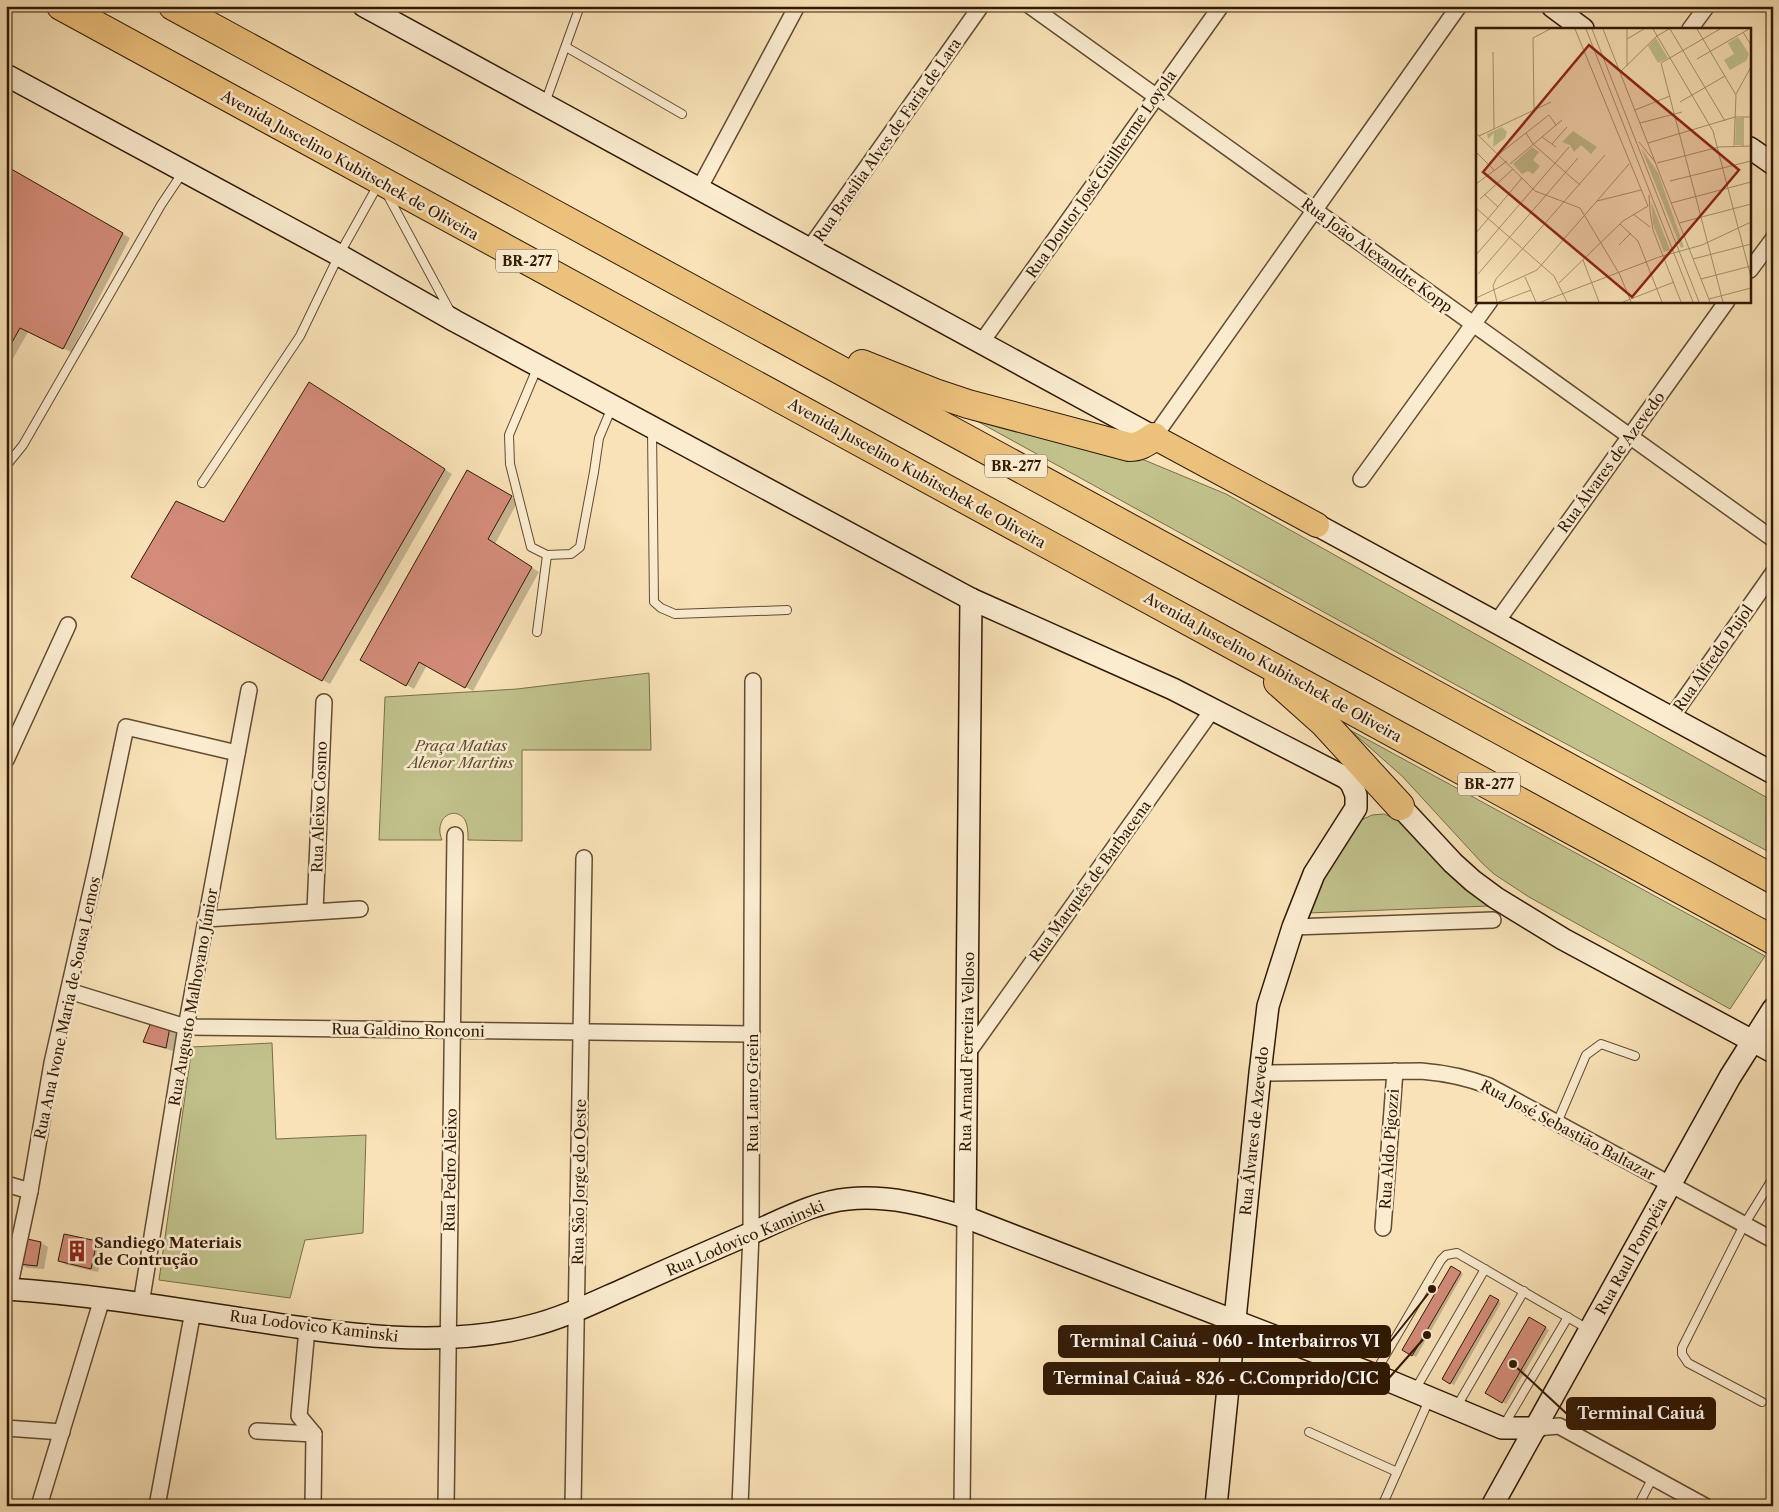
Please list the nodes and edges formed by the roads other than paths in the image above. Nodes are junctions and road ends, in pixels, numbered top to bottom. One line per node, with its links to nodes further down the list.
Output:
1 (61, 6): 22 (highway, Avenida Juscelino Kubitschek de Oliveira / BR-277)
2 (173, 6): 31 (highway, BR-277)
3 (580, 6): 14 (lane)
4 (797, 6): 23 (street)
5 (981, 6): 26 (street, Rua Brasília Alves de Faria de Lara)
6 (1030, 6): 16 (street, Rua João Alexandre Kopp)
7 (1221, 6): 16 (street, Rua Doutor José Guilherme Loyola)
8 (1459, 6): 24 (street)
9 (1552, 6): 12 (street)
10 (1706, 6): 13 (street)
11 (370, 8): 17 (street)
12 (1582, 28)
13 (1691, 28)
14 (566, 47): 17 (lane); 18 (lane)
15 (6, 75): 21 (street)
16 (1156, 97): 24 (street, Rua João Alexandre Kopp); 34 (street, Rua Doutor José Guilherme Loyola)
17 (545, 105): 23 (street)
18 (682, 114)
19 (1752, 149): 20 (street)
20 (1773, 164)
21 (184, 171): 27 (street); 40 (lane)
22 (380, 181): 27 (lane); 32 (lane); 52 (highway, Avenida Juscelino Kubitschek de Oliveira / BR-277)
23 (699, 189): 26 (street)
24 (1314, 210): 33 (street, Rua João Alexandre Kopp); 38 (street)
25 (1773, 238): 28 (street)
26 (810, 249): 34 (street)
27 (339, 255): 32 (street); 42 (lane)
28 (1752, 267)
29 (1489, 302): 33 (street)
30 (1726, 302): 39 (street, Rua Álvares de Azevedo)
31 (723, 305): 38 (highway); 64 (highway, BR-277)
32 (455, 321): 35 (street)
33 (1473, 324): 39 (street, Rua João Alexandre Kopp); 41 (street)
34 (981, 343): 38 (street)
35 (538, 365): 36 (street); 45 (lane)
36 (612, 405): 37 (street); 45 (lane)
37 (652, 426): 47 (street); 48 (lane)
38 (1154, 437): 43 (main road)
39 (1630, 437): 44 (street, Rua João Alexandre Kopp); 49 (street, Rua Álvares de Azevedo)
40 (6, 466)
41 (1361, 479)
42 (202, 483)
43 (1316, 525): 49 (street)
44 (1773, 539)
45 (547, 555): 51 (lane)
46 (1773, 573): 57 (street, Rua Alfredo Pujol)
47 (971, 599): 56 (street); 79 (street, Rua Arnaud Ferreira Velloso)
48 (787, 610)
49 (1496, 623): 57 (street)
50 (68, 625): 59 (street)
51 (537, 632)
52 (1242, 649): 61 (highway); 70 (highway, Avenida Juscelino Kubitschek de Oliveira / BR-277)
53 (753, 680): 76 (street, Rua Lauro Grein)
54 (249, 690): 58 (street, Rua Augusto Malhovano Júnior)
55 (324, 702): 66 (street, Rua Aleixo Cosmo)
56 (1213, 709): 69 (street, Rua Álvares de Azevedo); 79 (street, Rua Marquês de Barbacena)
57 (1671, 718): 60 (street)
58 (237, 752): 67 (street, Rua Augusto Malhovano Júnior); 71 (street, Rua Ana Ivone Maria de Sousa Lemos)
59 (6, 760)
60 (1773, 773)
61 (1400, 806): 77 (street)
62 (455, 834): 74 (street, Rua Pedro Aleixo)
63 (584, 858): 75 (street, Rua São Jorge do Oeste)
64 (1772, 879)
65 (360, 909): 66 (street)
66 (315, 912): 67 (street)
67 (206, 919): 73 (street, Rua Augusto Malhovano Júnior)
68 (1493, 920): 69 (street)
69 (1293, 927): 82 (street, Rua Álvares de Azevedo)
70 (1773, 940)
71 (69, 991): 73 (street, Rua Galdino Ronconi); 87 (street, Rua Ana Ivone Maria de Sousa Lemos)
72 (1773, 1009): 77 (street, Rua Raul Pompéia)
73 (186, 1027): 74 (street, Rua Galdino Ronconi); 97 (street, Rua Augusto Malhovano Júnior)
74 (452, 1030): 75 (street, Rua Galdino Ronconi); 104 (street, Rua Pedro Aleixo)
75 (581, 1032): 76 (street, Rua Galdino Ronconi); 98 (street, Rua São Jorge do Oeste)
76 (752, 1034): 91 (street, Rua Lauro Grein)
77 (1752, 1041): 78 (street); 86 (street, Rua Raul Pompéia)
78 (1773, 1052)
79 (966, 1054): 88 (street, Rua Arnaud Ferreira Velloso)
80 (1635, 1056): 83 (lane)
81 (1395, 1071): 82 (street, Rua José Sebastião Baltazar); 83 (street, Rua José Sebastião Baltazar); 90 (street, Rua Aldo Pigozzi)
82 (1260, 1073): 101 (street, Rua Álvares de Azevedo)
83 (1557, 1123): 86 (street, Rua José Sebastião Baltazar)
84 (1773, 1178): 89 (lane)
85 (6, 1184): 87 (street)
86 (1670, 1184): 89 (street, Rua José Sebastião Baltazar); 103 (street, Rua Raul Pompéia)
87 (30, 1190): 94 (street, Rua Ana Ivone Maria de Sousa Lemos)
88 (965, 1217): 91 (street, Rua Lodovico Kaminski); 101 (street, Rua Lodovico Kaminski); 124 (street, Rua Arnaud Ferreira Velloso)
89 (1744, 1225): 92 (street, Rua José Sebastião Baltazar); 107 (lane)
90 (1383, 1228)
91 (751, 1233): 98 (street, Rua Lodovico Kaminski); 123 (street, Rua Lauro Grein)
92 (1773, 1240)
93 (1485, 1268): 95 (lane); 105 (lane); 106 (lane)
94 (8, 1289): 96 (street, Rua Lodovico Kaminski)
95 (1524, 1291): 100 (lane); 108 (lane)
96 (102, 1299): 97 (street, Rua Lodovico Kaminski); 112 (street)
97 (141, 1304): 99 (street, Rua Lodovico Kaminski)
98 (576, 1310): 104 (street, Rua Lodovico Kaminski); 122 (street, Rua São Jorge do Oeste)
99 (193, 1311): 102 (street, Rua Lodovico Kaminski); 119 (street)
100 (1568, 1317): 103 (lane); 110 (lane)
101 (1235, 1320): 105 (street, Rua Lodovico Kaminski); 125 (street, Rua Álvares de Azevedo)
102 (307, 1328): 104 (street, Rua Lodovico Kaminski); 115 (street)
103 (1590, 1330): 111 (street, Rua Raul Pompéia)
104 (448, 1337): 121 (street, Rua Pedro Aleixo)
105 (1375, 1375): 106 (street, Rua Lodovico Kaminski)
106 (1422, 1394): 108 (street, Rua Lodovico Kaminski); 116 (lane)
107 (1762, 1402)
108 (1456, 1408): 110 (street, Rua Lodovico Kaminski)
109 (6, 1428): 112 (street)
110 (1502, 1428): 111 (street, Rua Lodovico Kaminski)
111 (1536, 1428): 117 (street, Rua Lodovico Kaminski); 127 (street, Rua Raul Pompéia)
112 (62, 1432): 118 (street)
113 (256, 1432): 115 (street)
114 (1309, 1432): 116 (lane)
115 (314, 1434): 120 (street)
116 (1397, 1472): 126 (lane)
117 (1653, 1477): 128 (lane); 129 (street, Rua Lodovico Kaminski)
118 (39, 1506)
119 (156, 1506)
120 (313, 1506)
121 (446, 1506)
122 (573, 1506)
123 (740, 1506)
124 (962, 1506)
125 (1216, 1506)
126 (1382, 1506)
127 (1492, 1506)
128 (1638, 1506)
129 (1705, 1506)

